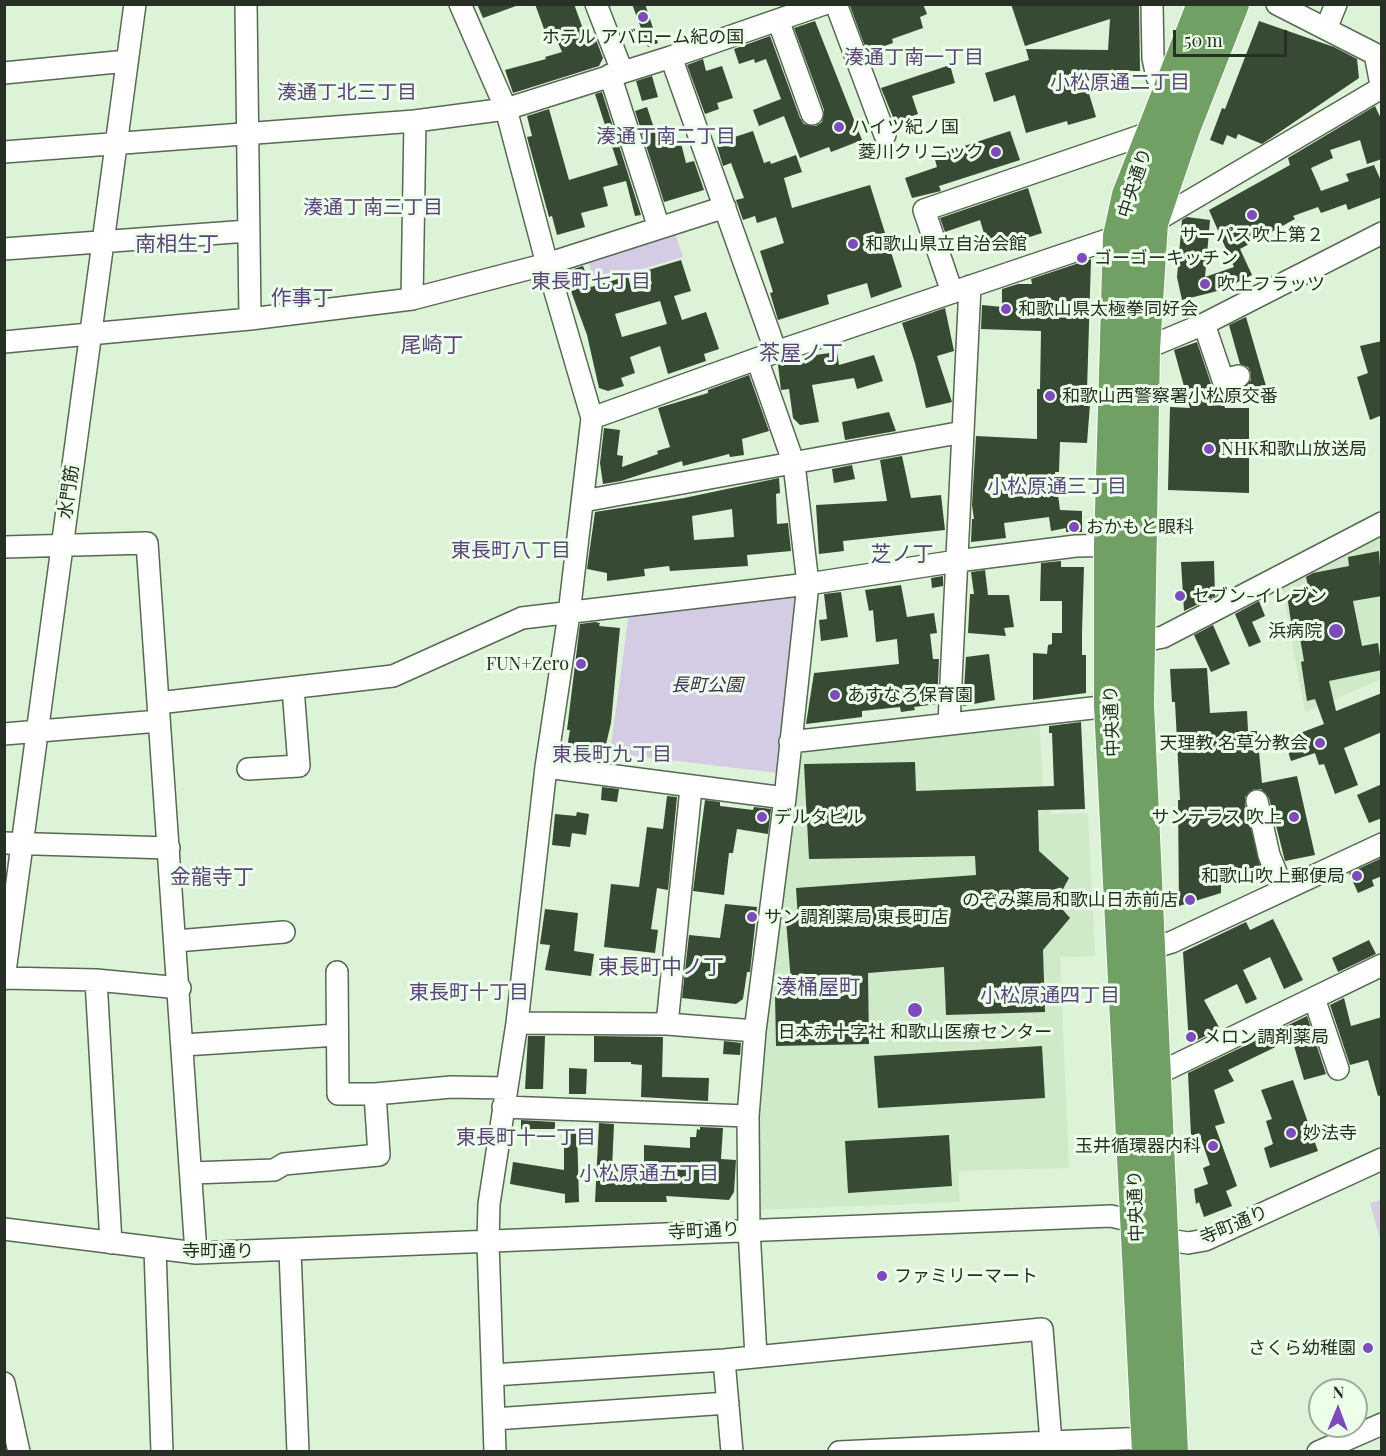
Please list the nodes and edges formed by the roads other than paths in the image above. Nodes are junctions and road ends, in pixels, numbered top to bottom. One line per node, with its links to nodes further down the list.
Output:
1 (135, 4): 16 (street, 水門筋)
2 (246, 4): 25 (street)
3 (460, 4): 21 (street)
4 (596, 4): 18 (street)
5 (824, 4): 12 (street)
6 (836, 4): 26 (street)
7 (1152, 4): 20 (street)
8 (1203, 4): 20 (highway, 中央通り)
9 (1233, 4): 20 (highway, 中央通り)
10 (1277, 4): 13 (street)
11 (1336, 4): 13 (street)
12 (778, 20): 15 (street); 22 (street)
13 (1326, 29): 14 (street)
14 (1378, 50): 19 (street)
15 (671, 57): 18 (street); 29 (street)
16 (127, 61): 17 (street); 27 (street, 水門筋)
17 (4, 73)
18 (616, 73): 21 (street); 31 (street)
19 (1381, 89): 30 (street)
20 (1183, 93): 24 (highway, 中央通り); 30 (highway, 中央通り)
21 (506, 109): 23 (street); 37 (street)
22 (812, 114)
23 (415, 121): 25 (street); 39 (street)
24 (1152, 132): 34 (highway, 中央通り); 38 (street)
25 (247, 134): 27 (street); 32 (street)
26 (885, 135)
27 (116, 143): 28 (street); 35 (street, 水門筋)
28 (4, 152)
29 (725, 207): 31 (street); 45 (street)
30 (1152, 223): 44 (highway, 中央通り)
31 (659, 228): 37 (street)
32 (248, 231): 35 (street); 40 (street)
33 (1382, 233): 41 (street)
34 (1119, 236): 38 (street); 52 (highway, 中央通り)
35 (103, 240): 36 (street); 42 (street, 水門筋)
36 (4, 249)
37 (547, 264): 39 (street); 47 (street)
38 (961, 289): 45 (street); 48 (street)
39 (412, 299): 40 (street)
40 (250, 319): 42 (street)
41 (1204, 324): 44 (street); 46 (street)
42 (92, 333): 43 (street); 53 (street, 水門筋)
43 (4, 342)
44 (1144, 349): 52 (highway, 中央通り)
45 (767, 355): 47 (street); 49 (street)
46 (1239, 376)
47 (592, 418): 50 (street)
48 (963, 432): 49 (street); 55 (street)
49 (794, 464): 50 (street); 56 (street)
50 (583, 501): 57 (street)
51 (1382, 523): 58 (street)
52 (1125, 544): 55 (street); 58 (highway, 中央通り); 60 (highway, 中央通り)
53 (62, 546): 54 (street); 61 (street); 63 (street, 水門筋)
54 (4, 547)
55 (957, 561): 56 (street); 62 (street)
56 (808, 584): 57 (street); 65 (street)
57 (569, 614): 59 (street); 66 (street)
58 (1138, 642): 77 (highway, 中央通り)
59 (293, 688): 61 (street); 67 (street)
60 (1110, 706): 62 (street); 77 (highway, 中央通り)
61 (158, 712): 63 (street); 73 (street)
62 (949, 723): 65 (street)
63 (38, 732): 64 (street); 71 (street, 水門筋)
64 (4, 734)
65 (790, 742): 69 (street)
66 (546, 767): 68 (street); 84 (street)
67 (248, 769)
68 (691, 788): 69 (street); 85 (street)
69 (785, 798): 86 (street)
70 (1257, 801): 74 (street)
71 (13, 843): 73 (street); 80 (street, 水門筋)
72 (1382, 844): 74 (street)
73 (169, 848): 76 (street)
74 (1283, 890): 77 (street)
75 (284, 932): 76 (street)
76 (176, 941): 82 (street)
77 (1136, 946): 90 (highway, 中央通り)
78 (1382, 965): 83 (street)
79 (337, 972): 87 (street)
80 (5, 978): 81 (street)
81 (96, 980): 82 (street); 100 (street)
82 (180, 987): 88 (street)
83 (1314, 998): 89 (street); 90 (street)
84 (517, 1023): 85 (street); 92 (street)
85 (667, 1024): 86 (street)
86 (755, 1031): 93 (street)
87 (337, 1035): 88 (street); 91 (street)
88 (184, 1045): 95 (street)
89 (1338, 1069)
90 (1143, 1075): 96 (highway, 中央通り)
91 (375, 1094): 92 (street); 95 (street)
92 (504, 1097): 93 (street); 99 (street)
93 (748, 1116): 98 (street)
94 (1382, 1159): 96 (street, 寺町通り)
95 (192, 1173): 103 (street)
96 (1149, 1227): 98 (street, 寺町通り); 113 (highway, 中央通り)
97 (4, 1229): 100 (street, 寺町通り)
98 (749, 1229): 99 (street, 寺町通り); 104 (street)
99 (488, 1242): 102 (street, 寺町通り); 106 (street)
100 (111, 1244): 101 (street, 寺町通り)
101 (155, 1249): 103 (street, 寺町通り); 115 (street)
102 (290, 1251): 103 (street, 寺町通り); 116 (street)
103 (196, 1253)
104 (756, 1356): 105 (street); 112 (street)
105 (724, 1360): 106 (street); 108 (street)
106 (493, 1374): 109 (street)
107 (4, 1383): 111 (street)
108 (728, 1403): 109 (street); 118 (street)
109 (494, 1419): 117 (street)
110 (1382, 1424): 120 (street)
111 (9, 1425): 114 (street)
112 (1051, 1442): 113 (street); 119 (street)
113 (1156, 1447)
114 (19, 1452)
115 (162, 1452)
116 (298, 1452)
117 (495, 1452)
118 (732, 1452)
119 (839, 1452)
120 (1318, 1452)

